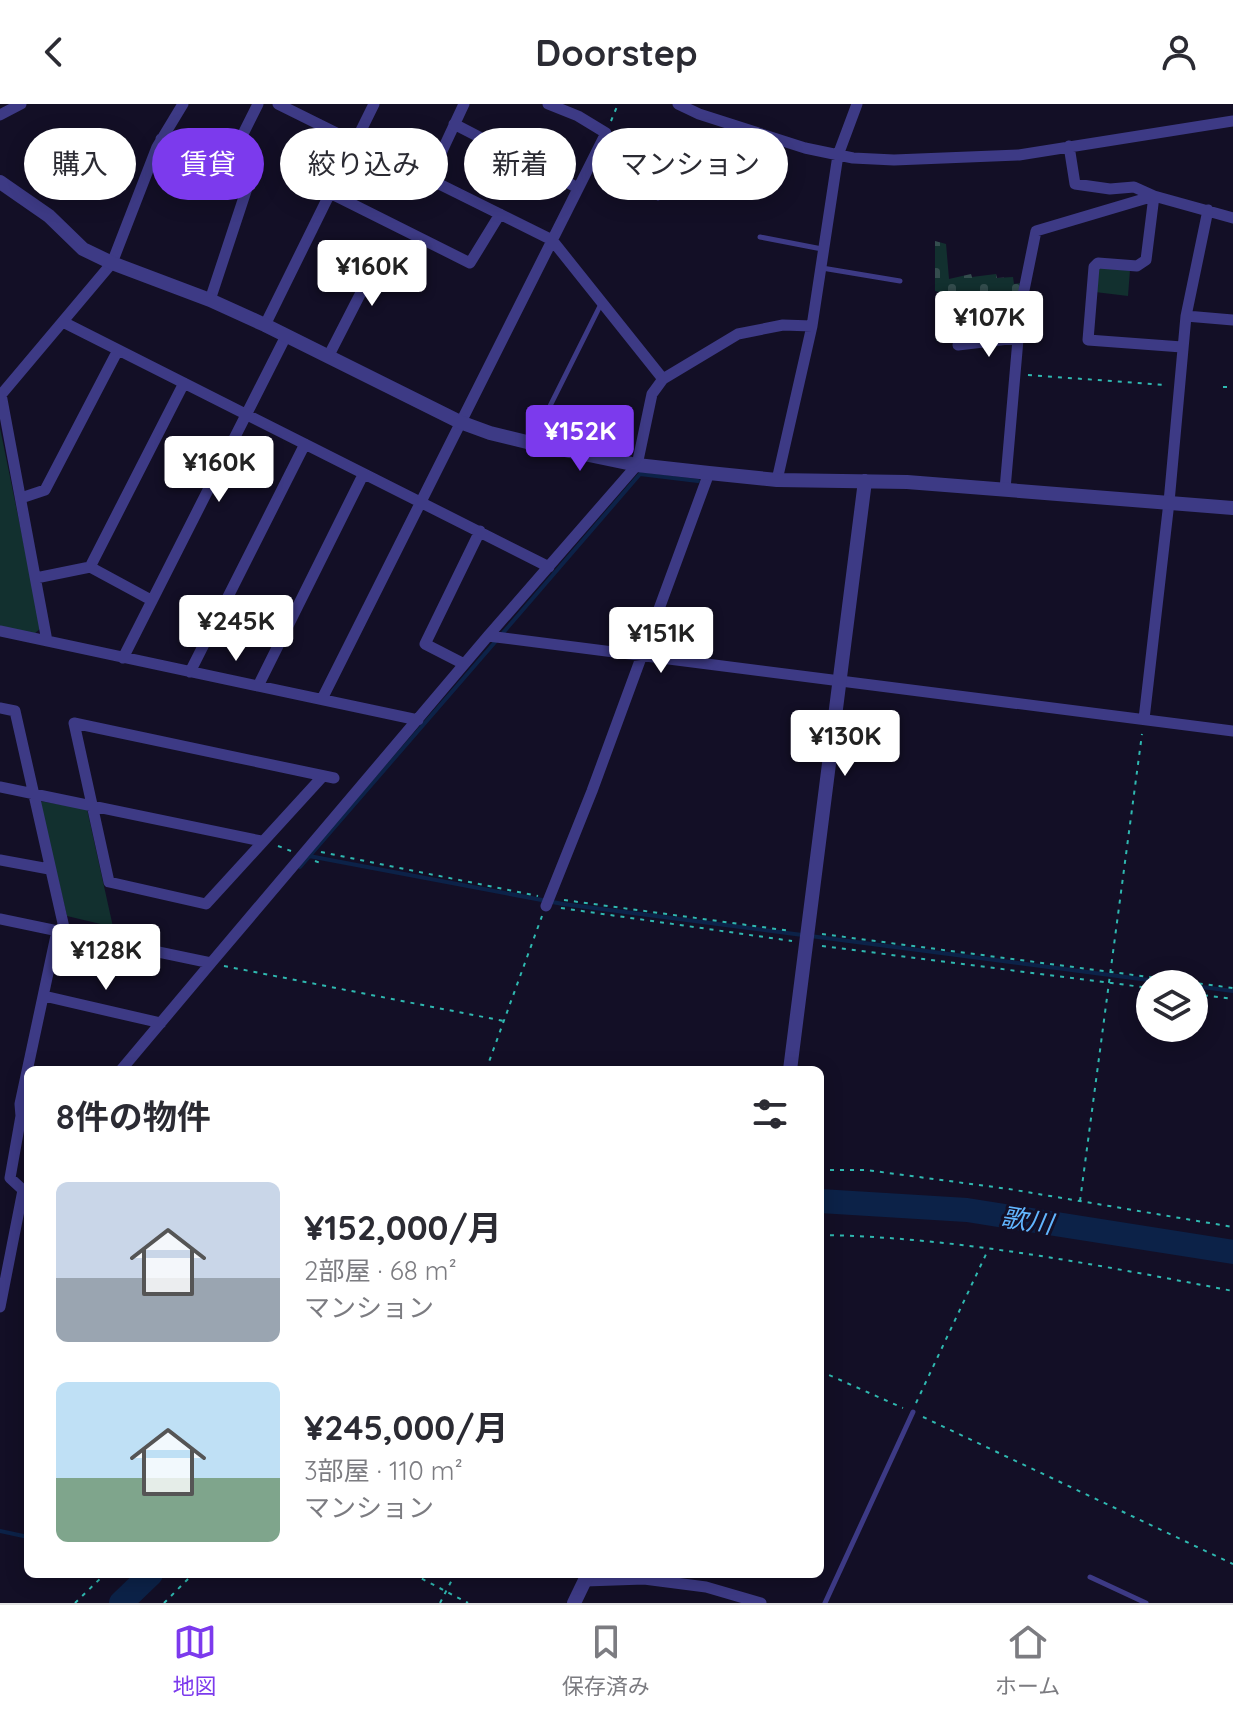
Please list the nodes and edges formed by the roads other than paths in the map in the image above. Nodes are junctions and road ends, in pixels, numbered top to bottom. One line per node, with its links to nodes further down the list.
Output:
1 (21, 104): 10 (street)
2 (183, 104): 13 (street)
3 (258, 104): 14 (street)
4 (278, 104): 15 (street)
5 (374, 104): 16 (street)
6 (464, 104): 12 (street)
7 (548, 104): 17 (street)
8 (678, 104): 20 (street)
9 (857, 104): 20 (street)
10 (0, 115)
11 (1233, 121): 19 (street)
12 (454, 124): 18 (street); 25 (street)
13 (168, 128)
14 (246, 128)
15 (327, 128)
16 (362, 128)
17 (595, 128)
18 (448, 137)
19 (1069, 146): 20 (street); 26 (street)
20 (838, 155): 37 (street)
21 (592, 161): 25 (street)
22 (152, 162): 38 (street)
23 (0, 182): 38 (street)
24 (448, 188): 31 (street)
25 (578, 188): 35 (street)
26 (1154, 196): 30 (street); 52 (street); 54 (street)
27 (243, 200): 44 (street)
28 (327, 200): 49 (street)
29 (344, 200): 31 (street)
30 (1208, 210): 32 (street); 46 (street)
31 (500, 214): 35 (street)
32 (1233, 218)
33 (783, 232): 36 (lane)
34 (760, 237): 36 (lane)
35 (552, 240): 45 (street); 61 (street)
36 (781, 242): 37 (lane)
37 (824, 250): 39 (street)
38 (112, 263): 44 (street); 48 (street)
39 (822, 268): 42 (lane); 50 (street)
40 (889, 268): 42 (lane)
41 (369, 276): 56 (street)
42 (887, 278): 43 (lane)
43 (900, 281)
44 (210, 300): 49 (street)
45 (601, 303): 57 (street); 62 (lane)
46 (1186, 316): 47 (street); 54 (street)
47 (1233, 320)
48 (63, 322): 55 (street); 59 (street)
49 (265, 325): 51 (street)
50 (812, 326): 57 (street); 67 (street)
51 (286, 336): 56 (street); 60 (street)
52 (1017, 338): 53 (street); 69 (street)
53 (958, 345)
54 (1182, 347): 71 (street)
55 (118, 350): 58 (street); 70 (street)
56 (328, 357): 61 (street)
57 (663, 379): 64 (street)
58 (184, 383): 60 (street); 75 (street)
59 (1, 395): 70 (street)
60 (245, 414): 63 (street); 78 (street)
61 (460, 422): 62 (street); 72 (street)
62 (531, 443): 64 (street)
63 (305, 444): 66 (street); 85 (street)
64 (637, 465): 65 (street); 76 (street)
65 (709, 473): 67 (street); 82 (street)
66 (363, 475): 72 (street); 87 (street)
67 (777, 480): 68 (street)
68 (865, 481): 69 (street); 86 (street)
69 (1005, 489): 71 (street)
70 (21, 498): 77 (street)
71 (1169, 502): 73 (street); 90 (street)
72 (421, 503): 74 (street); 88 (street)
73 (1233, 508)
74 (480, 531): 76 (street); 84 (street)
75 (90, 567): 77 (street); 78 (street)
76 (549, 567): 80 (street)
77 (36, 578): 81 (street)
78 (151, 600): 83 (street)
79 (0, 631): 81 (street)
80 (488, 636): 82 (street); 84 (street)
81 (47, 641): 83 (street)
82 (641, 655): 86 (street); 99 (street)
83 (123, 658): 85 (street)
84 (464, 664): 91 (street)
85 (190, 672): 87 (street)
86 (838, 680): 90 (street); 107 (street)
87 (258, 686): 88 (street)
88 (322, 699): 91 (street)
89 (0, 708): 94 (street)
90 (1144, 719): 92 (street)
91 (418, 720): 102 (street)
92 (1233, 731)
93 (0, 787): 94 (street)
94 (32, 794): 95 (street); 98 (street)
95 (91, 805): 96 (street); 96 (street); 96 (street)
96 (261, 841)
97 (0, 860): 98 (street)
98 (49, 869): 101 (street)
99 (547, 902)
100 (0, 919): 101 (street)
101 (61, 932): 102 (street); 103 (street)
102 (211, 963): 104 (street)
103 (44, 996): 104 (street); 105 (street)
104 (161, 1023): 106 (street)
105 (28, 1066)
106 (124, 1066)
107 (791, 1066)
108 (24, 1086): 109 (street)
109 (24, 1184)
110 (24, 1194): 111 (street)
111 (0, 1307)
112 (913, 1412): 118 (lane)
113 (1090, 1577): 119 (lane)
114 (586, 1578): 116 (street)
115 (616, 1578): 117 (street)
116 (574, 1603)
117 (761, 1603)
118 (825, 1603)
119 (1146, 1603)

